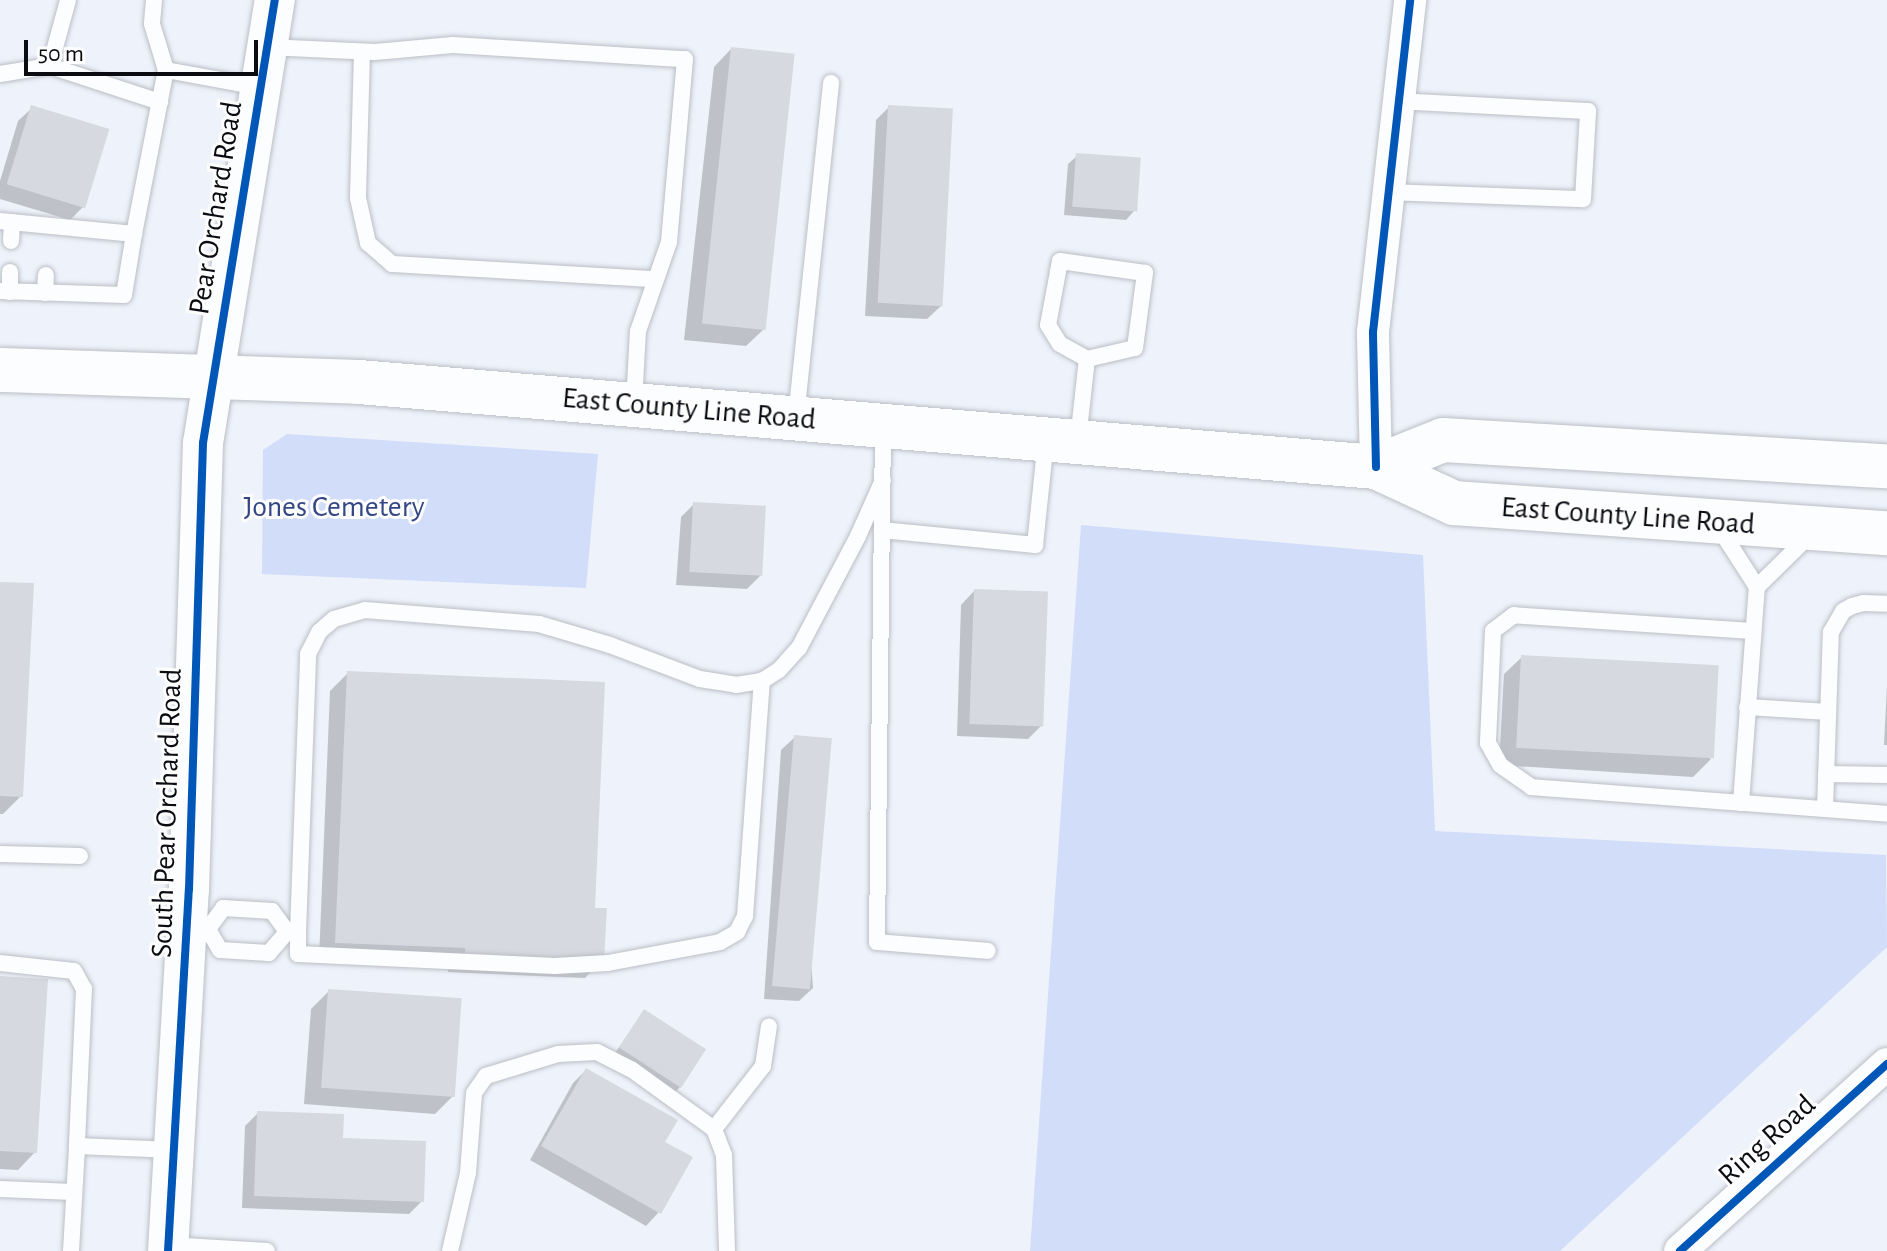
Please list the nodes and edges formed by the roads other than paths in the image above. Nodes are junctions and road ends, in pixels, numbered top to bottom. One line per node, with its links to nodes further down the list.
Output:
1 (68, 0): 7 (lane)
2 (154, 0): 8 (lane)
3 (275, 0): 5 (street, Pear Orchard Road)
4 (1410, 0): 12 (street)
5 (267, 47): 6 (lane); 11 (street, Pear Orchard Road)
6 (362, 52): 20 (lane); 20 (lane)
7 (50, 66): 9 (lane); 13 (lane)
8 (166, 70): 11 (lane); 13 (lane)
9 (0, 74)
10 (831, 83): 27 (lane)
11 (259, 87): 25 (street, Pear Orchard Road)
12 (1399, 101): 14 (street); 14 (lane)
13 (160, 102): 16 (lane)
14 (1389, 192): 31 (street)
15 (6, 221): 16 (lane); 17 (lane)
16 (134, 234): 22 (lane)
17 (11, 241)
18 (10, 272): 21 (lane)
19 (46, 275): 22 (lane)
20 (656, 279): 26 (lane)
21 (5, 291): 22 (lane)
22 (45, 293)
23 (1087, 359): 23 (lane); 29 (lane)
24 (0, 370): 25 (main road, East County Line Road)
25 (214, 377): 26 (main road, East County Line Road); 50 (street, South Pear Orchard Road)
26 (634, 405): 27 (main road, East County Line Road)
27 (796, 418): 28 (main road, East County Line Road)
28 (883, 425): 29 (main road, East County Line Road); 32 (lane)
29 (1062, 440): 31 (main road, East County Line Road); 35 (lane)
30 (1887, 466): 31 (main road, East County Line Road)
31 (1376, 467): 33 (main road, East County Line Road)
32 (883, 480): 35 (lane); 40 (lane)
33 (1715, 522): 34 (main road, East County Line Road); 37 (lane)
34 (1816, 528): 36 (main road, East County Line Road); 37 (lane)
35 (882, 530): 52 (lane)
36 (1887, 533)
37 (1757, 587): 39 (lane)
38 (1887, 604): 42 (lane)
39 (1752, 631): 41 (lane); 45 (lane)
40 (762, 681): 51 (lane); 51 (lane)
41 (1747, 707): 42 (lane); 45 (lane)
42 (1828, 712): 43 (lane)
43 (1826, 774): 44 (lane); 46 (lane)
44 (1887, 775)
45 (1741, 803): 46 (lane)
46 (1825, 809): 47 (lane)
47 (1887, 814)
48 (0, 854): 49 (lane)
49 (80, 856)
50 (198, 928): 51 (lane); 51 (lane); 58 (street, South Pear Orchard Road)
51 (292, 932)
52 (988, 951)
53 (0, 963): 57 (lane)
54 (769, 1026): 56 (lane)
55 (1887, 1064): 67 (street, Ring Road)
56 (714, 1129): 65 (lane); 66 (lane)
57 (77, 1146): 58 (lane); 60 (lane)
58 (174, 1150): 61 (street, South Pear Orchard Road)
59 (0, 1189): 60 (lane)
60 (73, 1192): 63 (lane)
61 (168, 1248): 62 (lane)
62 (248, 1250): 64 (lane)
63 (71, 1251)
64 (267, 1251)
65 (450, 1251)
66 (727, 1251)
67 (1680, 1251)

